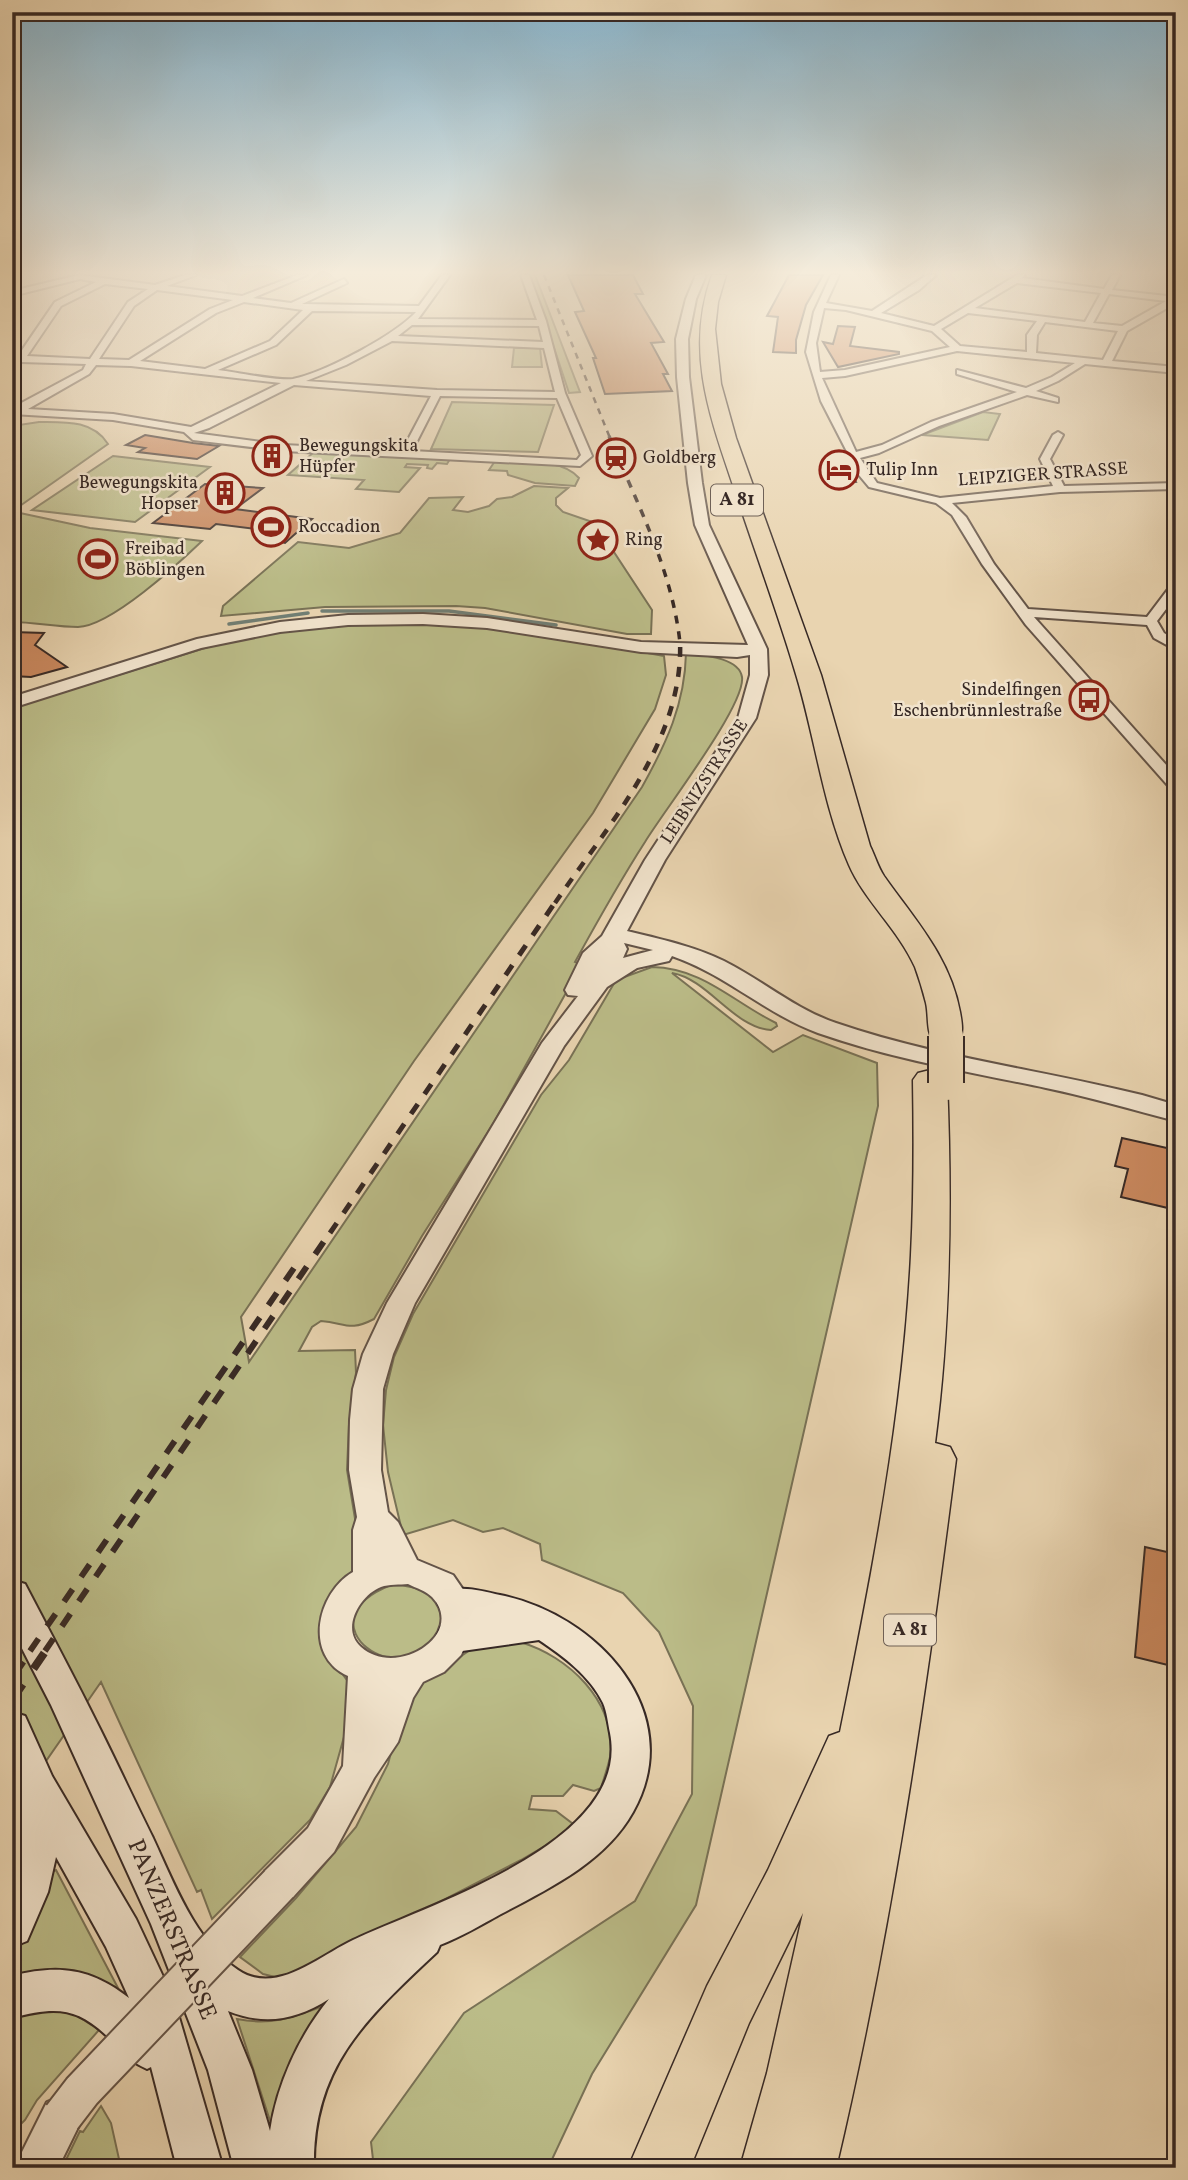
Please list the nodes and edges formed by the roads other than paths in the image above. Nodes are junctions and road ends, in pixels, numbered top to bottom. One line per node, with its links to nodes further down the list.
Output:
1 (79, 377): 16 (street)
2 (245, 377): 11 (street)
3 (304, 377): 11 (street)
4 (557, 377): 14 (street)
5 (682, 377): 27 (street, LEIBNIZSTRASSE)
6 (701, 377): 39 (highway, A 81)
7 (711, 377): 39 (highway, A 81)
8 (819, 377): 20 (street)
9 (972, 377): 12 (street)
10 (1056, 377): 12 (street)
11 (289, 382): 13 (street); 17 (street)
12 (1023, 391): 15 (street); 20 (street)
13 (437, 393): 14 (street); 19 (street)
14 (562, 395): 19 (street)
15 (1054, 400)
16 (14, 411): 17 (street)
17 (191, 430): 19 (street)
18 (1058, 435): 22 (street)
19 (406, 453)
20 (854, 456): 23 (street, LEIPZIGER STRASSE)
21 (1176, 486): 22 (street, LEIPZIGER STRASSE)
22 (1060, 489): 23 (street, LEIPZIGER STRASSE)
23 (940, 501): 25 (street)
24 (1176, 587): 26 (street)
25 (1026, 612): 26 (street); 34 (street)
26 (1151, 621): 29 (street)
27 (750, 624): 28 (street); 31 (street, LEIBNIZSTRASSE)
28 (713, 646): 30 (street); 31 (street)
29 (1176, 646)
30 (691, 649): 31 (street); 32 (street); 33 (street)
31 (759, 649): 32 (street, LEIBNIZSTRASSE)
32 (759, 675): 35 (street, LEIBNIZSTRASSE)
33 (12, 703)
34 (1176, 786)
35 (612, 937): 36 (street); 37 (street); 38 (street); 40 (street)
36 (661, 956): 37 (street); 38 (street)
37 (699, 960): 42 (street)
38 (588, 996): 40 (street)
39 (939, 1034): 41 (highway, A 81, bridge)
40 (554, 1043): 44 (street)
41 (938, 1082): 53 (highway, A 81); 69 (highway, A 81)
42 (1164, 1106): 43 (street)
43 (1176, 1112)
44 (373, 1517): 45 (street); 46 (street)
45 (406, 1571): 46 (street); 48 (street)
46 (369, 1578): 51 (street)
47 (12, 1594): 54 (main road)
48 (456, 1602): 49 (main road); 50 (street)
49 (543, 1626): 50 (main road); 60 (main road)
50 (456, 1637): 52 (street)
51 (366, 1670): 52 (street); 56 (street)
52 (411, 1671): 56 (street)
53 (872, 1695): 67 (highway); 68 (highway, A 81)
54 (67, 1699): 58 (main road, PANZERSTRASSE)
55 (12, 1728): 57 (main road)
56 (361, 1767): 63 (street, bridge)
57 (38, 1787): 59 (main road); 62 (main road)
58 (170, 1919): 60 (main road); 65 (main road, PANZERSTRASSE)
59 (12, 1927)
60 (433, 1928): 66 (main road)
61 (12, 1997): 62 (main road)
62 (178, 2078): 64 (main road)
63 (35, 2168)
64 (200, 2168)
65 (257, 2168)
66 (291, 2168)
67 (659, 2168)
68 (771, 2168)
69 (805, 2168)

